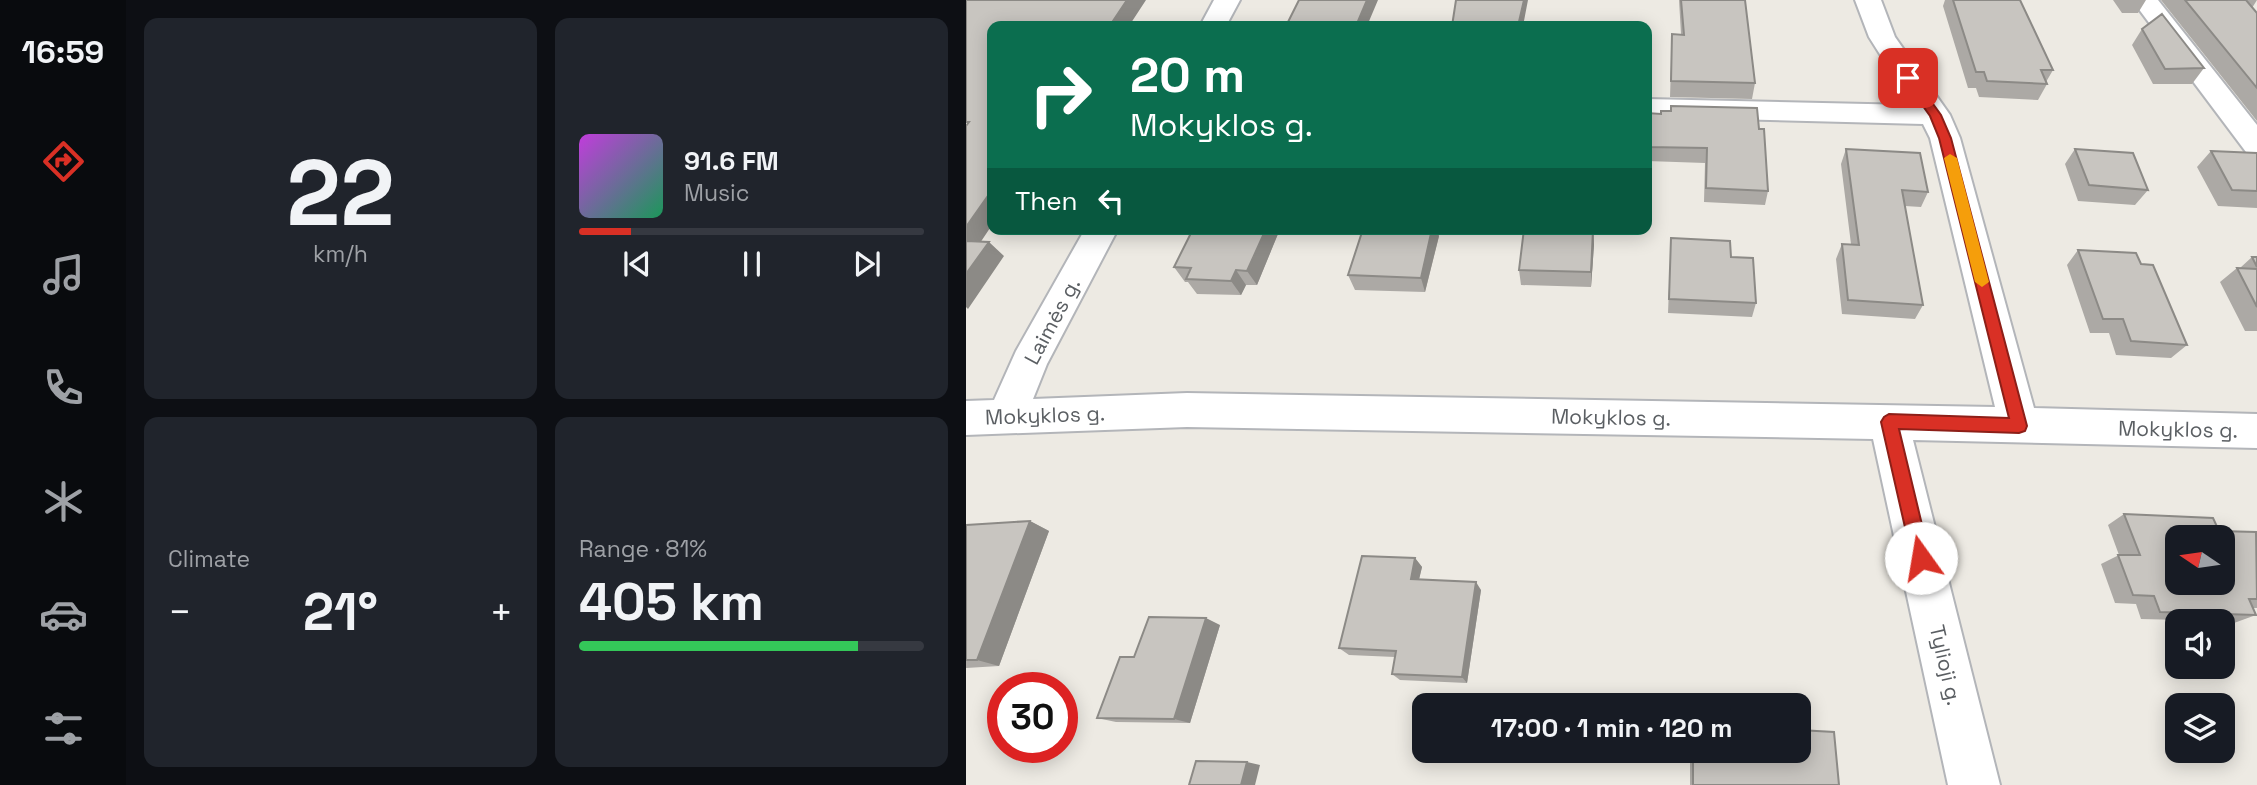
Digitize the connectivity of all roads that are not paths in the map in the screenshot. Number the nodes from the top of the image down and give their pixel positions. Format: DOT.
graph roads {
  1 [pos="1227,0"];
  2 [pos="1868,0"];
  3 [pos="2145,0"];
  4 [pos="1216,21"];
  5 [pos="1652,108"];
  6 [pos="1935,115"];
  7 [pos="2257,145"];
  8 [pos="1099,235"];
  9 [pos="1007,415"];
  10 [pos="966,418"];
  11 [pos="1889,422"];
  12 [pos="2019,426"];
  13 [pos="2257,431"];
  14 [pos="1974,785"];
  1 -- 4 [label="street"];
  2 -- 6 [label="street"];
  3 -- 7 [label="street"];
  5 -- 6 [label="street"];
  6 -- 12 [label="street"];
  8 -- 9 [label="street, Laimės g."];
  9 -- 10 [label="street, Mokyklos g."];
  9 -- 11 [label="street, Mokyklos g."];
  11 -- 12 [label="street, Mokyklos g."];
  11 -- 14 [label="street, Tylioji g."];
  12 -- 13 [label="street, Mokyklos g."];
}
